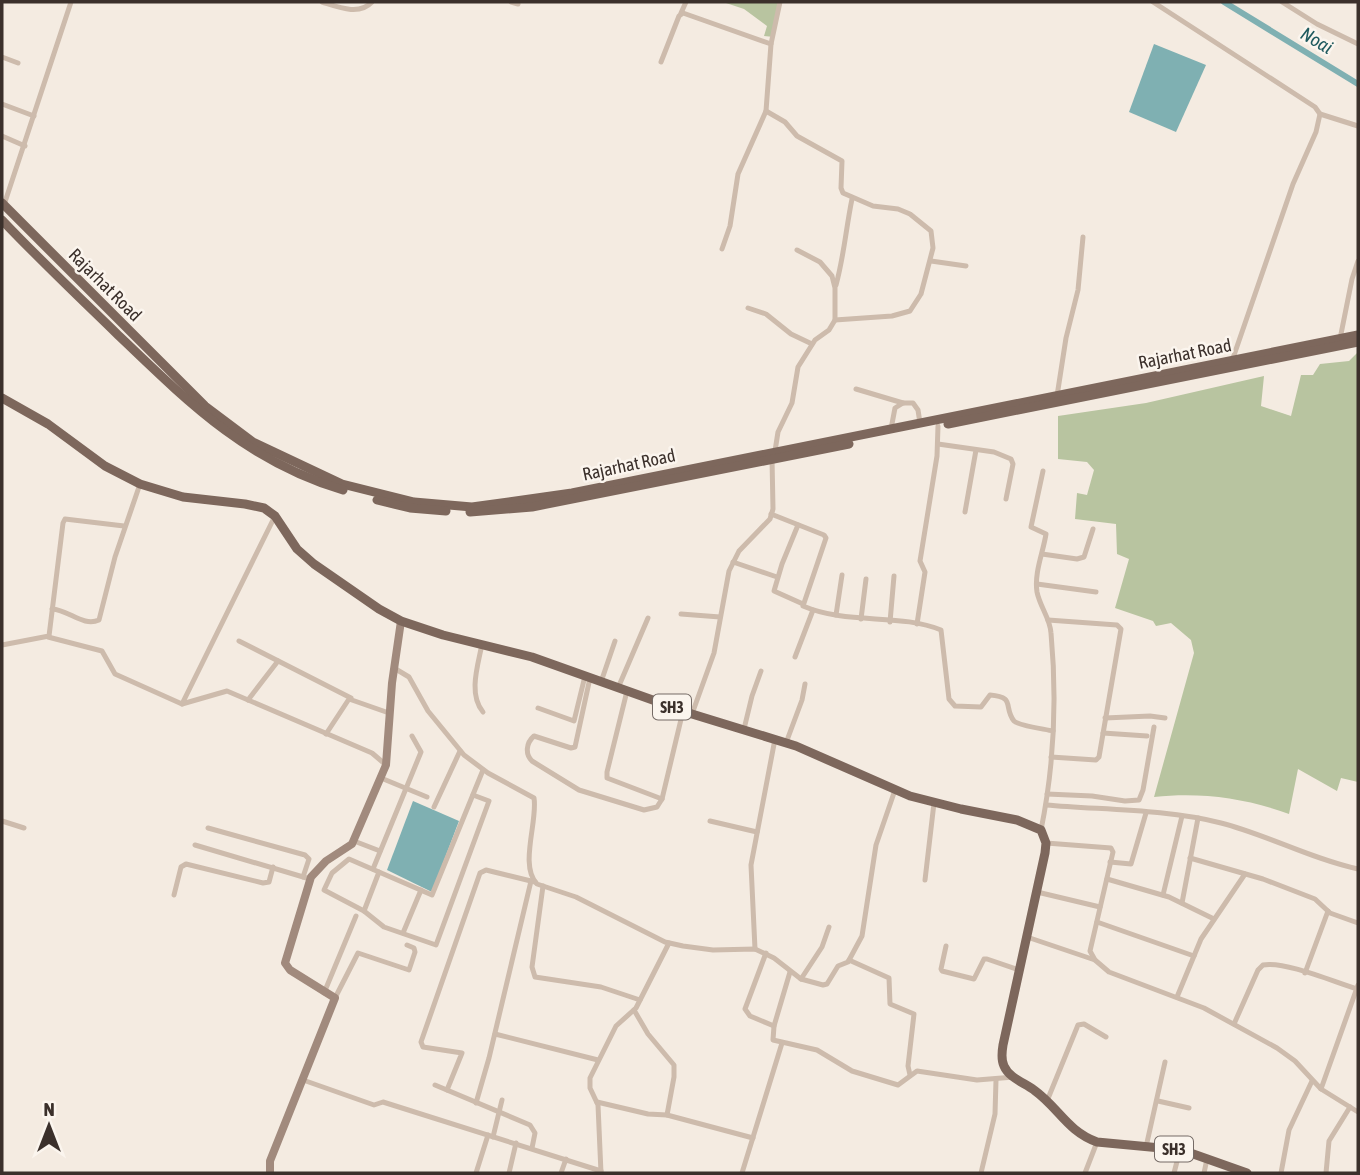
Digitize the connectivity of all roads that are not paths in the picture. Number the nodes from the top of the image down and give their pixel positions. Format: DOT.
graph roads {
  1 [pos="71,2"];
  2 [pos="322,2"];
  3 [pos="372,2"];
  4 [pos="511,2"];
  5 [pos="686,2"];
  6 [pos="780,2"];
  7 [pos="1153,2"];
  8 [pos="1282,2"];
  9 [pos="519,4"];
  10 [pos="681,13"];
  11 [pos="771,44"];
  12 [pos="1358,44"];
  13 [pos="2,57"];
  14 [pos="661,62"];
  15 [pos="18,63"];
  16 [pos="2,103"];
  17 [pos="766,111"];
  18 [pos="1320,114"];
  19 [pos="34,116"];
  20 [pos="1358,126"];
  21 [pos="2,136"];
  22 [pos="25,146"];
  23 [pos="852,199"];
  24 [pos="3,204"];
  25 [pos="2,220"];
  26 [pos="1083,237"];
  27 [pos="722,249"];
  28 [pos="797,250"];
  29 [pos="931,261"];
  30 [pos="1358,261"];
  31 [pos="966,266"];
  32 [pos="835,288"];
  33 [pos="748,308"];
  34 [pos="835,320"];
  35 [pos="1358,335"];
  36 [pos="1341,342"];
  37 [pos="1358,342"];
  38 [pos="813,344"];
  39 [pos="1231,361"];
  40 [pos="856,389"];
  41 [pos="1058,396"];
  42 [pos="2,398"];
  43 [pos="903,403"];
  44 [pos="920,424"];
  45 [pos="938,426"];
  46 [pos="891,429"];
  47 [pos="938,444"];
  48 [pos="976,450"];
  49 [pos="773,454"];
  50 [pos="1043,471"];
  51 [pos="140,484"];
  52 [pos="1006,499"];
  53 [pos="965,512"];
  54 [pos="771,514"];
  55 [pos="275,516"];
  56 [pos="798,525"];
  57 [pos="124,526"];
  58 [pos="1093,529"];
  59 [pos="1042,554"];
  60 [pos="733,562"];
  61 [pos="842,575"];
  62 [pos="894,576"];
  63 [pos="777,577"];
  64 [pos="866,579"];
  65 [pos="1037,584"];
  66 [pos="1096,592"];
  67 [pos="803,604"];
  68 [pos="52,609"];
  69 [pos="813,610"];
  70 [pos="681,614"];
  71 [pos="836,615"];
  72 [pos="720,617"];
  73 [pos="648,618"];
  74 [pos="861,619"];
  75 [pos="1048,620"];
  76 [pos="401,621"];
  77 [pos="890,622"];
  78 [pos="917,624"];
  79 [pos="48,637"];
  80 [pos="239,641"];
  81 [pos="615,641"];
  82 [pos="482,644"];
  83 [pos="2,645"];
  84 [pos="795,656"];
  85 [pos="278,661"];
  86 [pos="394,668"];
  87 [pos="761,671"];
  88 [pos="588,677"];
  89 [pos="601,682"];
  90 [pos="806,684"];
  91 [pos="623,690"];
  92 [pos="351,698"];
  93 [pos="248,700"];
  94 [pos="182,704"];
  95 [pos="538,708"];
  96 [pos="483,712"];
  97 [pos="688,712"];
  98 [pos="389,713"];
  99 [pos="1105,718"];
  100 [pos="1165,718"];
  101 [pos="1154,727"];
  102 [pos="744,729"];
  103 [pos="1053,731"];
  104 [pos="1103,733"];
  105 [pos="326,734"];
  106 [pos="412,736"];
  107 [pos="1147,736"];
  108 [pos="775,739"];
  109 [pos="786,743"];
  110 [pos="460,751"];
  111 [pos="1051,757"];
  112 [pos="386,765"];
  113 [pos="483,770"];
  114 [pos="381,778"];
  115 [pos="406,788"];
  116 [pos="895,790"];
  117 [pos="1047,794"];
  118 [pos="473,795"];
  119 [pos="427,797"];
  120 [pos="662,799"];
  121 [pos="934,803"];
  122 [pos="1046,805"];
  123 [pos="434,807"];
  124 [pos="1146,813"];
  125 [pos="1182,816"];
  126 [pos="1198,818"];
  127 [pos="2,821"];
  128 [pos="710,821"];
  129 [pos="24,828"];
  130 [pos="208,828"];
  131 [pos="1041,830"];
  132 [pos="757,832"];
  133 [pos="354,841"];
  134 [pos="1046,844"];
  135 [pos="195,845"];
  136 [pos="380,851"];
  137 [pos="1190,858"];
  138 [pos="1111,862"];
  139 [pos="273,867"];
  140 [pos="1358,869"];
  141 [pos="376,871"];
  142 [pos="1245,874"];
  143 [pos="306,878"];
  144 [pos="1107,879"];
  145 [pos="925,880"];
  146 [pos="533,882"];
  147 [pos="543,886"];
  148 [pos="421,890"];
  149 [pos="1037,892"];
  150 [pos="174,895"];
  151 [pos="1163,895"];
  152 [pos="1182,903"];
  153 [pos="1100,907"];
  154 [pos="364,911"];
  155 [pos="1328,911"];
  156 [pos="356,916"];
  157 [pos="1214,919"];
  158 [pos="1097,922"];
  159 [pos="1358,922"];
  160 [pos="829,927"];
  161 [pos="403,933"];
  162 [pos="1027,937"];
  163 [pos="669,943"];
  164 [pos="407,945"];
  165 [pos="946,946"];
  166 [pos="755,949"];
  167 [pos="766,953"];
  168 [pos="1194,956"];
  169 [pos="849,960"];
  170 [pos="1095,960"];
  171 [pos="1019,970"];
  172 [pos="790,972"];
  173 [pos="1305,973"];
  174 [pos="801,979"];
  175 [pos="1358,987"];
  176 [pos="324,993"];
  177 [pos="1177,997"];
  178 [pos="335,998"];
  179 [pos="640,1000"];
  180 [pos="634,1010"];
  181 [pos="1234,1024"];
  182 [pos="774,1026"];
  183 [pos="495,1034"];
  184 [pos="1105,1037"];
  185 [pos="782,1042"];
  186 [pos="598,1060"];
  187 [pos="1165,1062"];
  188 [pos="910,1075"];
  189 [pos="1014,1077"];
  190 [pos="303,1080"];
  191 [pos="996,1080"];
  192 [pos="1312,1081"];
  193 [pos="435,1085"];
  194 [pos="1321,1089"];
  195 [pos="447,1090"];
  196 [pos="502,1100"];
  197 [pos="1047,1101"];
  198 [pos="1158,1101"];
  199 [pos="597,1102"];
  200 [pos="476,1103"];
  201 [pos="1350,1107"];
  202 [pos="1189,1108"];
  203 [pos="499,1112"];
  204 [pos="1358,1112"];
  205 [pos="667,1115"];
  206 [pos="491,1136"];
  207 [pos="753,1138"];
  208 [pos="1097,1142"];
  209 [pos="516,1143"];
  210 [pos="1146,1147"];
  211 [pos="532,1148"];
  212 [pos="1180,1150"];
  213 [pos="566,1159"];
  214 [pos="1207,1159"];
  215 [pos="601,1172"];
  216 [pos="270,1173"];
  217 [pos="476,1173"];
  218 [pos="509,1173"];
  219 [pos="561,1173"];
  220 [pos="742,1173"];
  221 [pos="981,1173"];
  222 [pos="1085,1173"];
  223 [pos="1174,1173"];
  224 [pos="1204,1173"];
  225 [pos="1247,1173"];
  226 [pos="1281,1173"];
  227 [pos="1326,1173"];
  1 -- 19 [label="street"];
  2 -- 3 [label="street"];
  4 -- 9 [label="street"];
  5 -- 10 [label="street"];
  6 -- 11 [label="street"];
  7 -- 18 [label="street"];
  8 -- 12 [label="street"];
  10 -- 11 [label="street"];
  10 -- 14 [label="street"];
  11 -- 17 [label="street"];
  13 -- 15 [label="street"];
  16 -- 19 [label="street"];
  17 -- 23 [label="street"];
  17 -- 27 [label="street"];
  18 -- 20 [label="street"];
  18 -- 39 [label="street"];
  19 -- 22 [label="street"];
  21 -- 22 [label="street"];
  22 -- 24 [label="street"];
  23 -- 29 [label="street"];
  23 -- 32 [label="street"];
  24 -- 49 [label="main road, Rajarhat Road"];
  25 -- 49 [label="main road"];
  26 -- 41 [label="street"];
  28 -- 32 [label="street"];
  29 -- 31 [label="street"];
  29 -- 34 [label="street"];
  30 -- 36 [label="street"];
  32 -- 34 [label="street"];
  33 -- 38 [label="street"];
  34 -- 38 [label="street"];
  35 -- 36 [label="main road, Rajarhat Road"];
  36 -- 37 [label="main road"];
  36 -- 39 [label="main road, Rajarhat Road"];
  36 -- 45 [label="main road"];
  38 -- 49 [label="street"];
  39 -- 41 [label="main road, Rajarhat Road"];
  40 -- 43 [label="street"];
  41 -- 44 [label="main road, Rajarhat Road"];
  42 -- 51 [label="main road"];
  43 -- 44 [label="street"];
  43 -- 46 [label="street"];
  44 -- 46 [label="main road, Rajarhat Road"];
  45 -- 47 [label="street"];
  45 -- 49 [label="main road"];
  46 -- 49 [label="main road, Rajarhat Road"];
  47 -- 48 [label="street"];
  47 -- 78 [label="street"];
  48 -- 52 [label="street"];
  48 -- 53 [label="street"];
  49 -- 54 [label="street"];
  50 -- 59 [label="street"];
  51 -- 55 [label="main road"];
  51 -- 57 [label="street"];
  54 -- 56 [label="street"];
  54 -- 60 [label="street"];
  55 -- 76 [label="main road, SH3"];
  55 -- 94 [label="street"];
  56 -- 63 [label="street"];
  56 -- 67 [label="street"];
  57 -- 68 [label="street"];
  57 -- 68 [label="street"];
  58 -- 59 [label="street"];
  59 -- 65 [label="street"];
  60 -- 63 [label="street"];
  60 -- 72 [label="street"];
  61 -- 71 [label="street"];
  62 -- 77 [label="street"];
  63 -- 67 [label="street"];
  64 -- 74 [label="street"];
  65 -- 66 [label="street"];
  65 -- 75 [label="street"];
  67 -- 69 [label="street"];
  68 -- 79 [label="street"];
  69 -- 71 [label="street"];
  69 -- 84 [label="street"];
  70 -- 72 [label="street"];
  71 -- 74 [label="street"];
  72 -- 97 [label="street"];
  73 -- 91 [label="street"];
  74 -- 77 [label="street"];
  75 -- 99 [label="street"];
  75 -- 103 [label="street"];
  76 -- 82 [label="main road, SH3"];
  76 -- 86 [label="street"];
  77 -- 78 [label="street"];
  78 -- 103 [label="street"];
  79 -- 83 [label="street"];
  79 -- 94 [label="street"];
  80 -- 85 [label="street"];
  81 -- 89 [label="street"];
  82 -- 88 [label="main road, SH3"];
  82 -- 96 [label="street"];
  85 -- 92 [label="street"];
  85 -- 93 [label="street"];
  86 -- 98 [label="street"];
  86 -- 110 [label="street"];
  87 -- 102 [label="street"];
  88 -- 89 [label="main road, SH3"];
  88 -- 95 [label="street"];
  88 -- 120 [label="street"];
  89 -- 91 [label="main road, SH3"];
  90 -- 109 [label="street"];
  91 -- 97 [label="main road, SH3"];
  91 -- 120 [label="street"];
  92 -- 98 [label="street"];
  92 -- 105 [label="street"];
  93 -- 94 [label="street"];
  93 -- 105 [label="street"];
  97 -- 102 [label="main road, SH3"];
  97 -- 120 [label="street"];
  98 -- 112 [label="street"];
  99 -- 100 [label="street"];
  99 -- 104 [label="street"];
  101 -- 117 [label="street"];
  102 -- 108 [label="main road, SH3"];
  103 -- 111 [label="street"];
  104 -- 107 [label="street"];
  104 -- 111 [label="street"];
  105 -- 112 [label="street"];
  106 -- 115 [label="street"];
  108 -- 109 [label="main road, SH3"];
  108 -- 132 [label="street"];
  109 -- 116 [label="main road, SH3"];
  110 -- 113 [label="street"];
  110 -- 123 [label="street"];
  111 -- 117 [label="street"];
  112 -- 114 [label="street"];
  113 -- 118 [label="street"];
  113 -- 146 [label="street"];
  114 -- 115 [label="street"];
  114 -- 133 [label="street"];
  115 -- 119 [label="street"];
  115 -- 136 [label="street"];
  116 -- 121 [label="main road, SH3"];
  116 -- 169 [label="street"];
  117 -- 122 [label="street"];
  118 -- 148 [label="street"];
  118 -- 161 [label="street"];
  121 -- 131 [label="main road, SH3"];
  121 -- 145 [label="street"];
  122 -- 124 [label="street"];
  122 -- 131 [label="street"];
  124 -- 125 [label="street"];
  124 -- 138 [label="street"];
  125 -- 126 [label="street"];
  125 -- 151 [label="street"];
  126 -- 137 [label="street"];
  126 -- 140 [label="street"];
  127 -- 129 [label="street"];
  128 -- 132 [label="street"];
  130 -- 143 [label="street"];
  131 -- 134 [label="main road"];
  132 -- 166 [label="street"];
  133 -- 136 [label="street"];
  133 -- 143 [label="street"];
  134 -- 138 [label="street"];
  134 -- 149 [label="main road"];
  135 -- 139 [label="street"];
  136 -- 141 [label="street"];
  137 -- 142 [label="street"];
  137 -- 152 [label="street"];
  138 -- 144 [label="street"];
  139 -- 143 [label="street"];
  139 -- 150 [label="street"];
  141 -- 148 [label="street"];
  141 -- 154 [label="street"];
  141 -- 154 [label="street"];
  142 -- 155 [label="street"];
  142 -- 157 [label="street"];
  143 -- 176 [label="street"];
  144 -- 151 [label="street"];
  144 -- 153 [label="street"];
  146 -- 147 [label="street"];
  146 -- 183 [label="street"];
  146 -- 195 [label="street"];
  147 -- 163 [label="street"];
  147 -- 179 [label="street"];
  148 -- 161 [label="street"];
  149 -- 153 [label="street"];
  149 -- 162 [label="main road"];
  151 -- 152 [label="street"];
  152 -- 157 [label="street"];
  153 -- 158 [label="street"];
  154 -- 161 [label="street"];
  155 -- 159 [label="street"];
  155 -- 173 [label="street"];
  156 -- 176 [label="street"];
  157 -- 168 [label="street"];
  158 -- 168 [label="street"];
  158 -- 170 [label="street"];
  160 -- 174 [label="street"];
  162 -- 170 [label="street"];
  162 -- 171 [label="main road"];
  163 -- 166 [label="street"];
  163 -- 179 [label="street"];
  164 -- 178 [label="street"];
  165 -- 171 [label="street"];
  166 -- 167 [label="street"];
  167 -- 172 [label="street"];
  167 -- 182 [label="street"];
  168 -- 177 [label="street"];
  169 -- 174 [label="street"];
  169 -- 188 [label="street"];
  170 -- 177 [label="street"];
  171 -- 189 [label="main road"];
  172 -- 174 [label="street"];
  172 -- 182 [label="street"];
  173 -- 175 [label="street"];
  173 -- 181 [label="street"];
  175 -- 194 [label="street"];
  176 -- 178 [label="street"];
  177 -- 181 [label="street"];
  178 -- 190 [label="street"];
  179 -- 180 [label="street"];
  180 -- 186 [label="street"];
  180 -- 205 [label="street"];
  181 -- 192 [label="street"];
  182 -- 185 [label="street"];
  183 -- 186 [label="street"];
  183 -- 200 [label="street"];
  184 -- 197 [label="street"];
  185 -- 188 [label="street"];
  185 -- 207 [label="street"];
  186 -- 199 [label="street"];
  187 -- 198 [label="street"];
  188 -- 191 [label="street"];
  189 -- 191 [label="street"];
  189 -- 197 [label="main road, SH3"];
  190 -- 206 [label="street"];
  190 -- 216 [label="street"];
  191 -- 221 [label="street"];
  192 -- 194 [label="street"];
  192 -- 226 [label="street"];
  193 -- 195 [label="street"];
  194 -- 201 [label="street"];
  195 -- 200 [label="street"];
  196 -- 203 [label="street"];
  197 -- 208 [label="main road, SH3"];
  198 -- 202 [label="street"];
  198 -- 210 [label="street"];
  199 -- 205 [label="street"];
  199 -- 215 [label="street"];
  200 -- 203 [label="street"];
  201 -- 204 [label="street"];
  201 -- 227 [label="street"];
  203 -- 206 [label="street"];
  203 -- 211 [label="street"];
  205 -- 207 [label="street"];
  206 -- 209 [label="street"];
  206 -- 217 [label="street"];
  207 -- 220 [label="street"];
  208 -- 210 [label="main road, SH3"];
  208 -- 222 [label="street"];
  209 -- 211 [label="street"];
  209 -- 218 [label="street"];
  210 -- 212 [label="main road, SH3"];
  211 -- 213 [label="street"];
  212 -- 214 [label="main road, SH3"];
  212 -- 223 [label="street"];
  213 -- 215 [label="street"];
  213 -- 219 [label="street"];
  214 -- 224 [label="street"];
  214 -- 225 [label="main road, SH3"];
}
